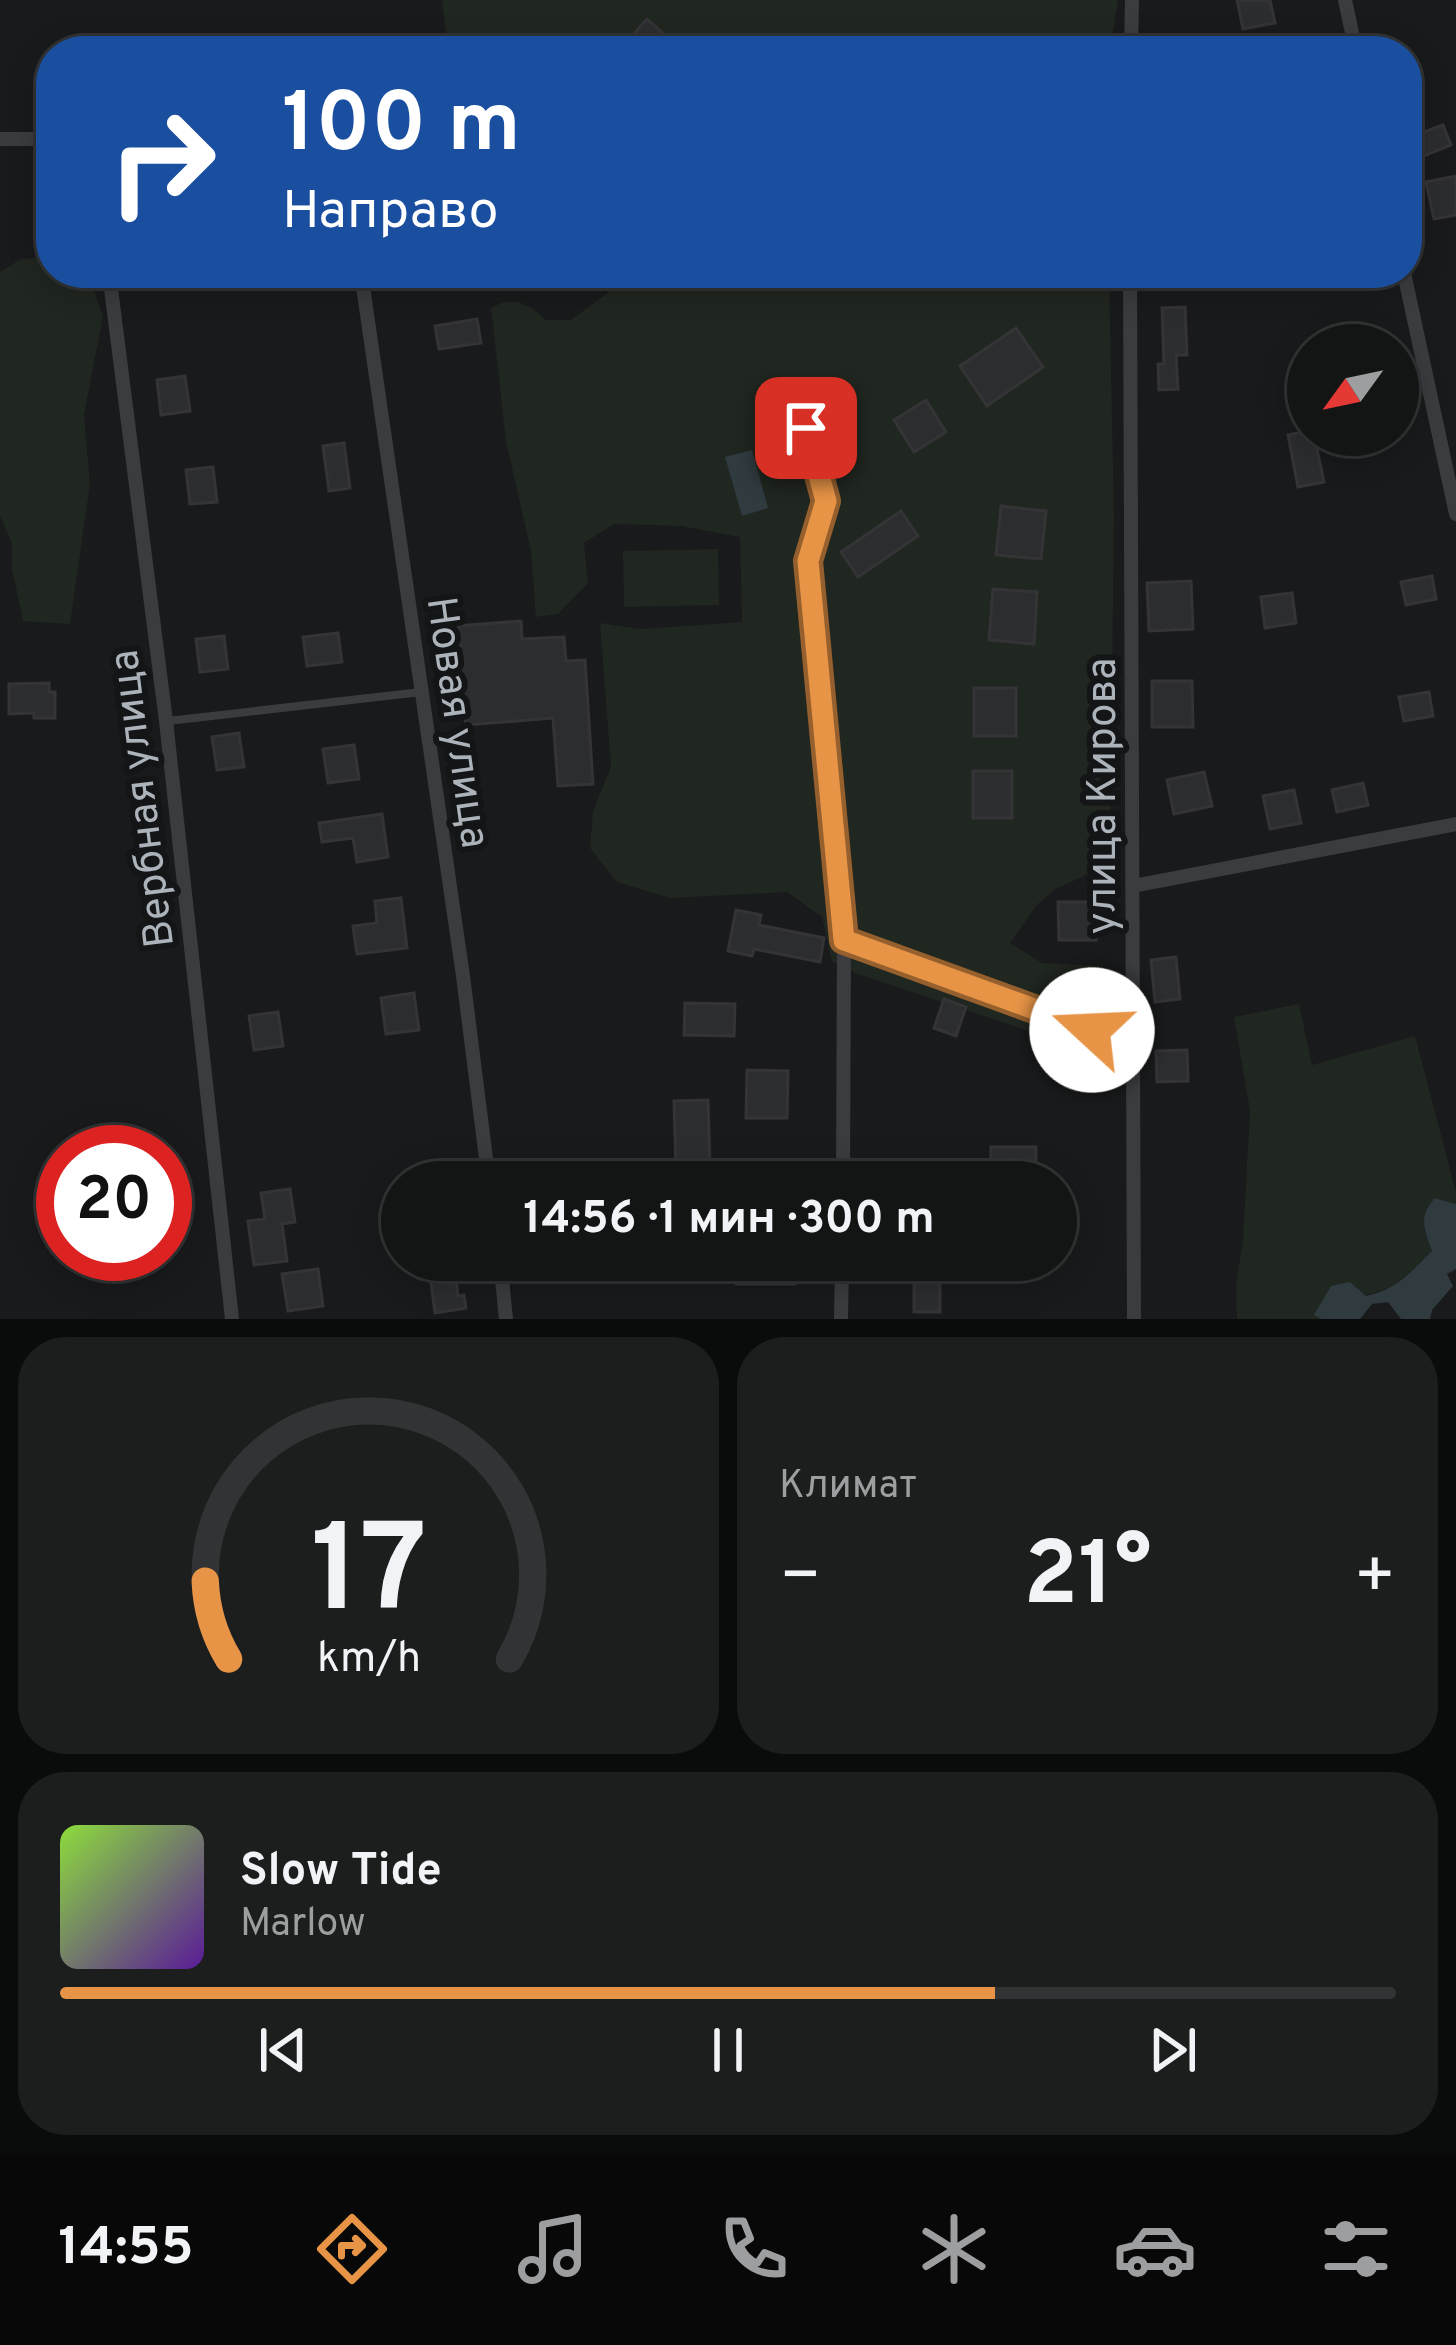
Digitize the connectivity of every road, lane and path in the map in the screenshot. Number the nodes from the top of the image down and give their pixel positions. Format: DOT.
graph roads {
  1 [pos="1132,0"];
  2 [pos="1345,0"];
  3 [pos="1132,36"];
  4 [pos="1353,36"];
  5 [pos="0,139"];
  6 [pos="36,139"];
  7 [pos="111,288"];
  8 [pos="363,288"];
  9 [pos="1130,288"];
  10 [pos="1408,288"];
  11 [pos="806,428"];
  12 [pos="1452,476"];
  13 [pos="1456,514"];
  14 [pos="423,692"];
  15 [pos="166,721"];
  16 [pos="1456,824"];
  17 [pos="1133,886"];
  18 [pos="844,940"];
  19 [pos="1134,1046"];
  20 [pos="486,1161"];
  21 [pos="843,1161"];
  22 [pos="502,1281"];
  23 [pos="842,1281"];
  24 [pos="232,1319"];
  25 [pos="506,1319"];
  26 [pos="841,1319"];
  27 [pos="1134,1319"];
  1 -- 3 [label="street"];
  2 -- 4 [label="street"];
  5 -- 6 [label="street"];
  7 -- 15 [label="street, Вербная улица"];
  8 -- 14 [label="street, Новая улица"];
  9 -- 17 [label="street, улица Кирова"];
  10 -- 12 [label="street"];
  11 -- 18 [label="lane"];
  12 -- 13 [label="street"];
  14 -- 15 [label="lane"];
  14 -- 20 [label="street, Новая улица"];
  15 -- 24 [label="street, Вербная улица"];
  16 -- 17 [label="street"];
  17 -- 19 [label="street, улица Кирова"];
  18 -- 19 [label="lane"];
  18 -- 21 [label="street"];
  19 -- 27 [label="street, улица Кирова"];
  22 -- 25 [label="street"];
  23 -- 26 [label="street"];
}
